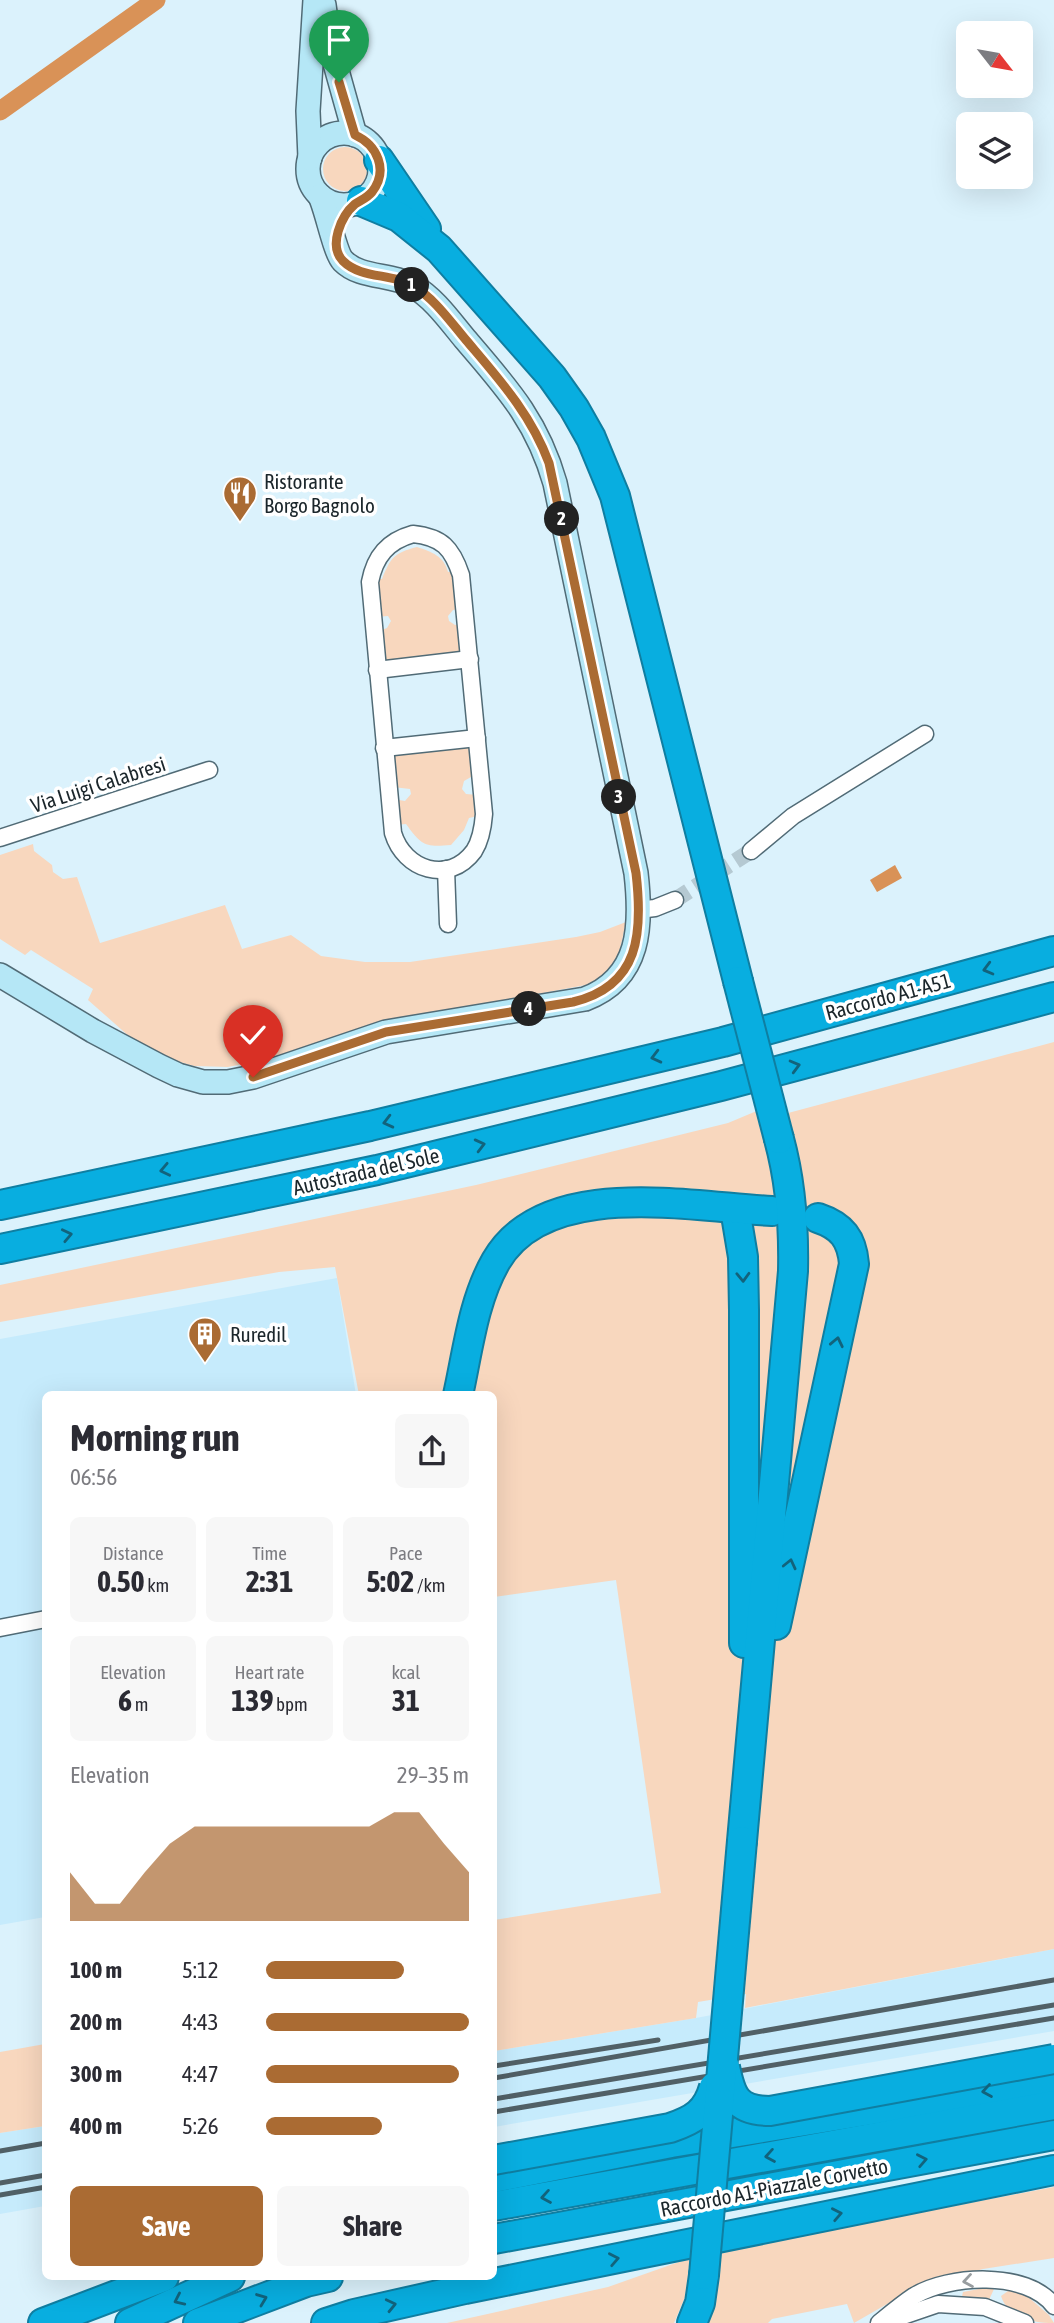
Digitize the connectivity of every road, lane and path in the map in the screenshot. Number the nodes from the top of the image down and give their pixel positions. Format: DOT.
graph roads {
  1 [pos="315,0"];
  2 [pos="323,0"];
  3 [pos="355,135"];
  4 [pos="310,158"];
  5 [pos="379,160"];
  6 [pos="320,196"];
  7 [pos="358,202"];
  8 [pos="337,248"];
  9 [pos="439,249"];
  10 [pos="470,659"];
  11 [pos="377,670"];
  12 [pos="925,734"];
  13 [pos="477,738"];
  14 [pos="384,748"];
  15 [pos="209,770"];
  16 [pos="0,838"];
  17 [pos="751,851"];
  18 [pos="446,869"];
  19 [pos="676,900"];
  20 [pos="638,910"];
  21 [pos="448,923"];
  22 [pos="1054,951"];
  23 [pos="0,975"];
  24 [pos="1054,997"];
  25 [pos="723,1042"];
  26 [pos="729,1084"];
  27 [pos="0,1205"];
  28 [pos="736,1209"];
  29 [pos="772,1211"];
  30 [pos="818,1218"];
  31 [pos="0,1250"];
  32 [pos="459,1391"];
  33 [pos="42,1620"];
  34 [pos="0,1628"];
  35 [pos="750,1751"];
  36 [pos="722,2053"];
  37 [pos="1054,2059"];
  38 [pos="1054,2080"];
  39 [pos="1054,2105"];
  40 [pos="1054,2135"];
  41 [pos="497,2160"];
  42 [pos="1054,2170"];
  43 [pos="497,2177"];
  44 [pos="497,2205"];
  45 [pos="497,2238"];
  46 [pos="133,2280"];
  47 [pos="156,2280"];
  48 [pos="223,2280"];
  49 [pos="315,2280"];
  50 [pos="1005,2281"];
  51 [pos="464,2288"];
  52 [pos="1054,2306"];
  53 [pos="995,2310"];
  54 [pos="52,2320"];
  55 [pos="130,2323"];
  56 [pos="198,2323"];
  57 [pos="326,2323"];
  58 [pos="416,2323"];
  59 [pos="692,2323"];
  60 [pos="881,2323"];
  61 [pos="1025,2323"];
  1 -- 4 [label="street"];
  2 -- 3 [label="street"];
  3 -- 4 [label="street"];
  3 -- 5 [label="street"];
  4 -- 6 [label="street"];
  5 -- 7 [label="street"];
  5 -- 9 [label="highway"];
  6 -- 7 [label="street"];
  6 -- 8 [label="street"];
  7 -- 8 [label="street"];
  7 -- 9 [label="highway"];
  8 -- 20 [label="street"];
  9 -- 35 [label="highway, bridge"];
  10 -- 11 [label="street"];
  10 -- 11 [label="street"];
  10 -- 13 [label="street"];
  11 -- 14 [label="street"];
  12 -- 17 [label="street"];
  13 -- 14 [label="street"];
  13 -- 18 [label="street"];
  14 -- 18 [label="street"];
  15 -- 16 [label="street, Via Luigi Calabresi"];
  18 -- 21 [label="street"];
  19 -- 20 [label="street"];
  20 -- 23 [label="street"];
  22 -- 25 [label="highway, Raccordo A1-A51, one-way"];
  26 -- 24 [label="highway, Raccordo A1-A51, one-way"];
  25 -- 27 [label="highway, Autostrada del Sole, one-way"];
  31 -- 26 [label="highway, Autostrada del Sole, one-way"];
  28 -- 29 [label="highway"];
  28 -- 32 [label="highway"];
  28 -- 35 [label="highway, one-way"];
  35 -- 30 [label="highway, one-way"];
  33 -- 34 [label="street"];
  35 -- 36 [label="highway, bridge"];
  36 -- 37 [label="highway, bridge"];
  36 -- 41 [label="highway, bridge"];
  36 -- 59 [label="highway, bridge"];
  38 -- 43 [label="highway, one-way"];
  39 -- 44 [label="highway, Raccordo A1-Piazzale Corvetto, one-way"];
  45 -- 40 [label="highway, Raccordo A1-Piazzale Corvetto, one-way"];
  51 -- 42 [label="highway, one-way"];
  46 -- 54 [label="highway"];
  47 -- 54 [label="highway"];
  48 -- 55 [label="highway, one-way"];
  56 -- 49 [label="highway, one-way"];
  50 -- 52 [label="street"];
  50 -- 53 [label="street"];
  50 -- 60 [label="street, one-way"];
  57 -- 51 [label="highway, one-way"];
  51 -- 58 [label="highway"];
  53 -- 60 [label="street"];
  53 -- 61 [label="street"];
}
